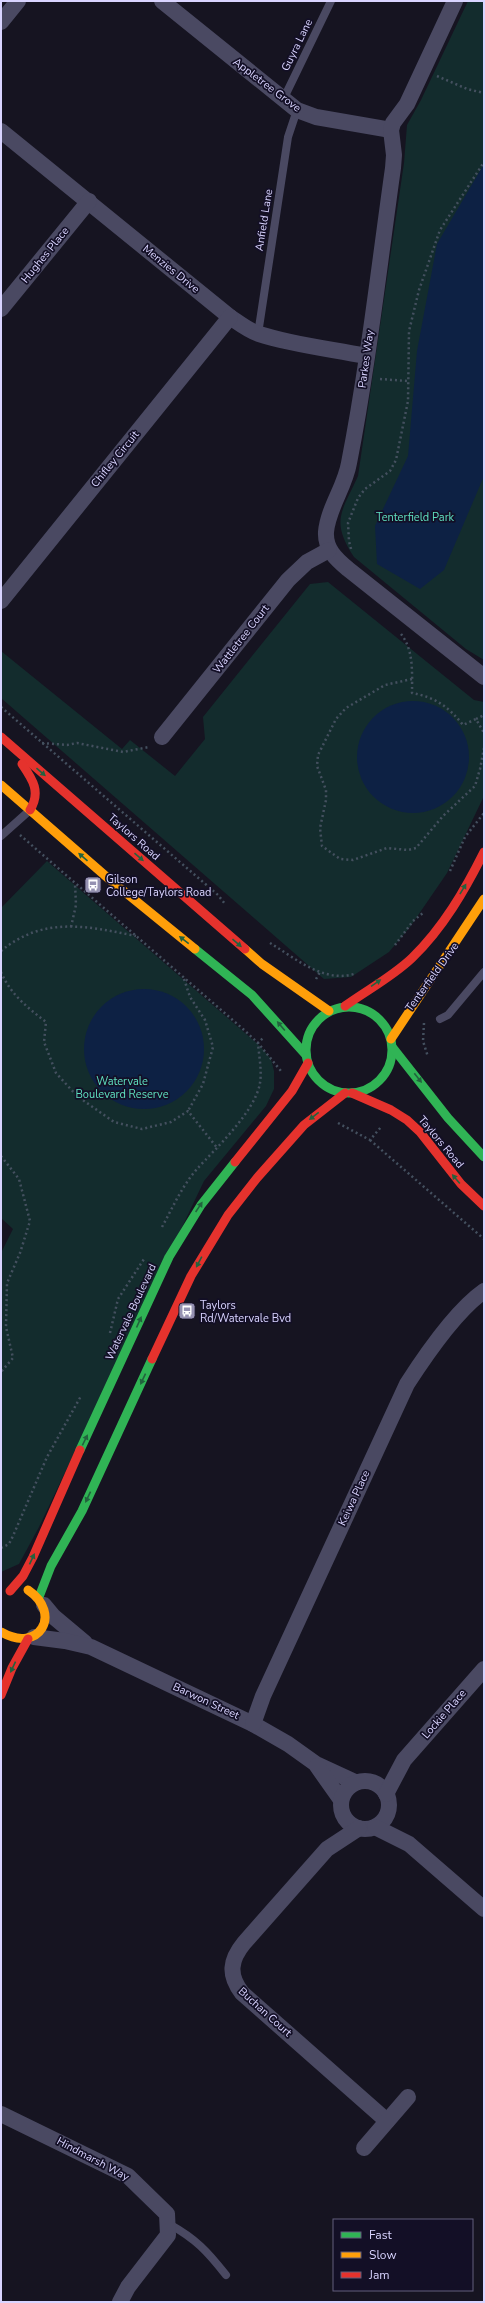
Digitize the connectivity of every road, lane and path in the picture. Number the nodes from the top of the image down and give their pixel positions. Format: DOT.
graph roads {
  1 [pos="18,1"];
  2 [pos="162,1"];
  3 [pos="331,1"];
  4 [pos="456,1"];
  5 [pos="1,22"];
  6 [pos="422,70"];
  7 [pos="484,92"];
  8 [pos="283,100"];
  9 [pos="297,110"];
  10 [pos="391,130"];
  11 [pos="1,131"];
  12 [pos="484,162"];
  13 [pos="89,201"];
  14 [pos="1,309"];
  15 [pos="230,317"];
  16 [pos="258,334"];
  17 [pos="366,356"];
  18 [pos="363,377"];
  19 [pos="407,381"];
  20 [pos="329,550"];
  21 [pos="355,554"];
  22 [pos="1,601"];
  23 [pos="396,628"];
  24 [pos="467,664"];
  25 [pos="484,671"];
  26 [pos="484,677"];
  27 [pos="412,679"];
  28 [pos="1,707"];
  29 [pos="484,715"];
  30 [pos="476,718"];
  31 [pos="484,732"];
  32 [pos="162,737"];
  33 [pos="4,739"];
  34 [pos="41,742"];
  35 [pos="484,748"];
  36 [pos="1,785"];
  37 [pos="30,810"];
  38 [pos="484,813"];
  39 [pos="10,827"];
  40 [pos="1,836"];
  41 [pos="484,852"];
  42 [pos="448,876"];
  43 [pos="75,883"];
  44 [pos="484,899"];
  45 [pos="229,909"];
  46 [pos="426,910"];
  47 [pos="479,917"];
  48 [pos="71,927"];
  49 [pos="136,936"];
  50 [pos="266,940"];
  51 [pos="392,947"];
  52 [pos="1,951"];
  53 [pos="1,972"];
  54 [pos="484,972"];
  55 [pos="183,977"];
  56 [pos="378,982"];
  57 [pos="345,1006"];
  58 [pos="409,1009"];
  59 [pos="329,1011"];
  60 [pos="440,1019"];
  61 [pos="258,1043"];
  62 [pos="392,1043"];
  63 [pos="307,1059"];
  64 [pos="420,1080"];
  65 [pos="292,1091"];
  66 [pos="348,1093"];
  67 [pos="188,1111"];
  68 [pos="319,1112"];
  69 [pos="394,1112"];
  70 [pos="370,1140"];
  71 [pos="218,1149"];
  72 [pos="1,1156"];
  73 [pos="484,1157"];
  74 [pos="484,1206"];
  75 [pos="159,1233"];
  76 [pos="484,1239"];
  77 [pos="145,1258"];
  78 [pos="484,1291"];
  79 [pos="108,1338"];
  80 [pos="1,1372"];
  81 [pos="84,1390"];
  82 [pos="1,1548"];
  83 [pos="4,1593"];
  84 [pos="42,1601"];
  85 [pos="1,1632"];
  86 [pos="31,1638"];
  87 [pos="91,1647"];
  88 [pos="484,1669"];
  89 [pos="1,1695"];
  90 [pos="254,1724"];
  91 [pos="404,1760"];
  92 [pos="316,1764"];
  93 [pos="355,1782"];
  94 [pos="372,1782"];
  95 [pos="386,1794"];
  96 [pos="342,1807"];
  97 [pos="388,1810"];
  98 [pos="367,1828"];
  99 [pos="409,1844"];
  100 [pos="327,1849"];
  101 [pos="484,1910"];
  102 [pos="408,2097"];
  103 [pos="1,2114"];
  104 [pos="387,2121"];
  105 [pos="364,2148"];
  106 [pos="169,2224"];
  107 [pos="226,2275"];
  108 [pos="120,2302"];
  1 -- 5 [label="street"];
  2 -- 8 [label="street, Appletree Grove"];
  3 -- 8 [label="lane, Guyra Lane"];
  4 -- 6 [label="street"];
  6 -- 7 [label="path"];
  6 -- 10 [label="street"];
  8 -- 9 [label="street, Appletree Grove"];
  9 -- 10 [label="street, Appletree Grove"];
  9 -- 16 [label="lane, Anfield Lane"];
  10 -- 17 [label="street, Parkes Way"];
  11 -- 13 [label="street, Menzies Drive"];
  12 -- 19 [label="path"];
  13 -- 14 [label="street, Hughes Place"];
  13 -- 15 [label="street, Menzies Drive"];
  15 -- 16 [label="street, Menzies Drive"];
  15 -- 22 [label="street, Chifley Circuit"];
  16 -- 17 [label="street, Menzies Drive"];
  17 -- 18 [label="street, Parkes Way"];
  18 -- 19 [label="path"];
  18 -- 20 [label="street, Parkes Way"];
  19 -- 21 [label="path"];
  20 -- 24 [label="street"];
  20 -- 32 [label="street, Wattletree Court"];
  23 -- 27 [label="path"];
  24 -- 25 [label="street"];
  24 -- 26 [label="street"];
  27 -- 30 [label="path"];
  27 -- 35 [label="path"];
  28 -- 34 [label="path"];
  29 -- 30 [label="path"];
  30 -- 31 [label="path"];
  32 -- 34 [label="path"];
  33 -- 37 [label="street"];
  33 -- 59 [label="street, Taylors Road, one-way"];
  34 -- 45 [label="path"];
  36 -- 37 [label="street"];
  37 -- 39 [label="lane"];
  63 -- 37 [label="street, one-way"];
  38 -- 42 [label="path"];
  39 -- 40 [label="lane"];
  39 -- 43 [label="path"];
  56 -- 41 [label="street, one-way"];
  43 -- 48 [label="path"];
  43 -- 49 [label="path"];
  44 -- 47 [label="street, Tenterfield Drive"];
  46 -- 51 [label="path"];
  47 -- 58 [label="street, Tenterfield Drive"];
  48 -- 49 [label="path"];
  48 -- 52 [label="path"];
  49 -- 55 [label="path"];
  50 -- 56 [label="path"];
  53 -- 67 [label="path"];
  54 -- 60 [label="lane"];
  55 -- 61 [label="path"];
  55 -- 67 [label="path"];
  57 -- 56 [label="street, one-way"];
  57 -- 59 [label="street"];
  57 -- 62 [label="street"];
  58 -- 62 [label="street, Tenterfield Drive"];
  58 -- 64 [label="path"];
  59 -- 63 [label="street"];
  61 -- 65 [label="path"];
  61 -- 71 [label="path"];
  62 -- 64 [label="street, Taylors Road, one-way"];
  62 -- 66 [label="street"];
  63 -- 65 [label="street, Watervale Boulevard"];
  63 -- 66 [label="street"];
  64 -- 73 [label="street, Taylors Road"];
  83 -- 65 [label="street, Watervale Boulevard, one-way"];
  66 -- 68 [label="street"];
  66 -- 69 [label="street, Taylors Road"];
  67 -- 71 [label="path"];
  68 -- 70 [label="path"];
  68 -- 84 [label="street, one-way"];
  69 -- 70 [label="path"];
  74 -- 69 [label="street, Taylors Road, one-way"];
  70 -- 76 [label="path"];
  71 -- 75 [label="path"];
  72 -- 80 [label="path"];
  77 -- 79 [label="path"];
  78 -- 90 [label="street, Keiwa Place"];
  81 -- 82 [label="path"];
  83 -- 84 [label="street"];
  84 -- 86 [label="street"];
  84 -- 87 [label="street, Barwon Street"];
  85 -- 86 [label="street"];
  86 -- 87 [label="street, Barwon Street"];
  86 -- 89 [label="street, one-way"];
  87 -- 90 [label="street, Barwon Street"];
  88 -- 91 [label="street, Lockie Place"];
  90 -- 92 [label="street, Barwon Street"];
  91 -- 94 [label="street, Lockie Place"];
  91 -- 95 [label="street, Lockie Place"];
  92 -- 93 [label="street, Barwon Street"];
  92 -- 96 [label="street, Barwon Street"];
  93 -- 94 [label="street"];
  93 -- 96 [label="street"];
  94 -- 95 [label="street"];
  95 -- 97 [label="street"];
  96 -- 98 [label="street"];
  96 -- 100 [label="street, Buchan Court"];
  97 -- 98 [label="street"];
  97 -- 99 [label="street"];
  98 -- 99 [label="street"];
  98 -- 100 [label="street, Buchan Court"];
  99 -- 101 [label="street"];
  100 -- 104 [label="street, Buchan Court"];
  102 -- 104 [label="street"];
  103 -- 106 [label="street, Hindmarsh Way"];
  104 -- 105 [label="street"];
  106 -- 107 [label="lane"];
  106 -- 108 [label="street"];
}
